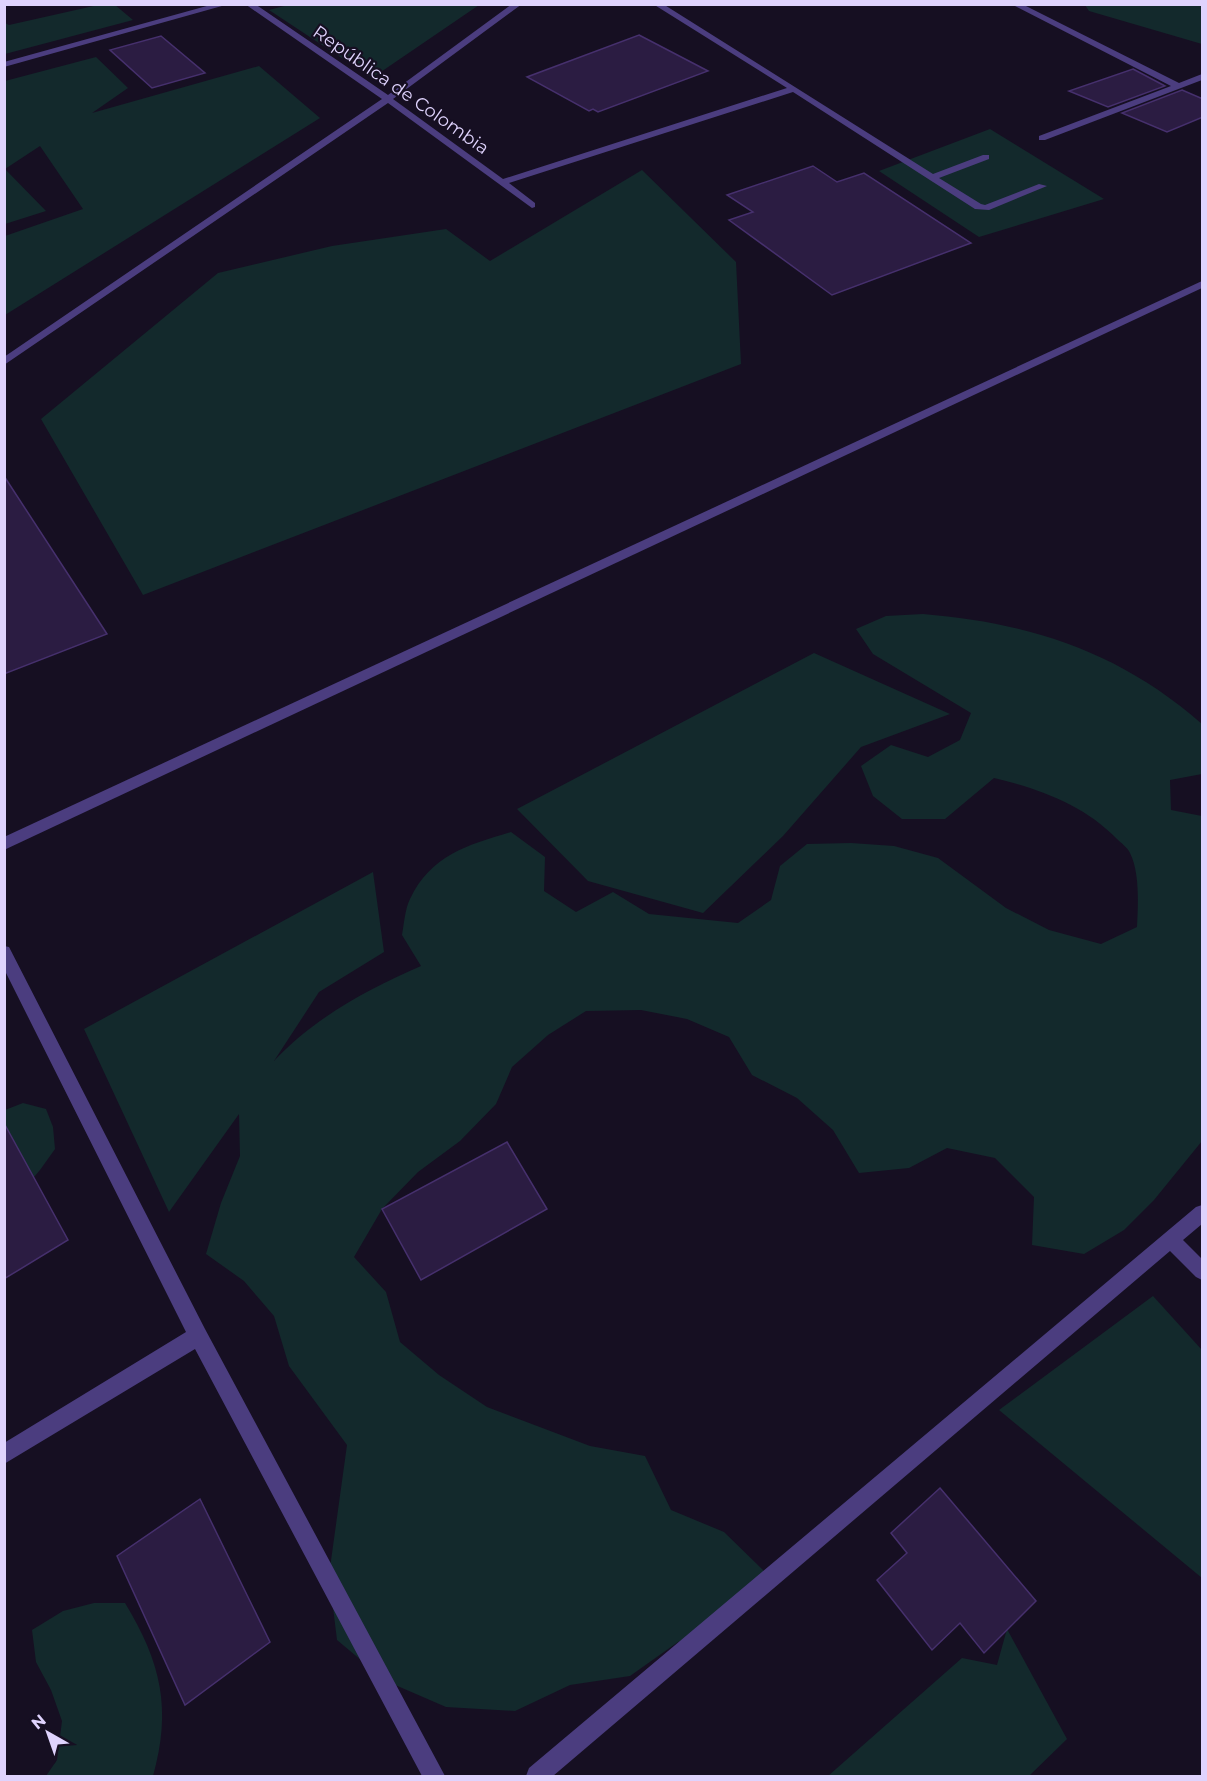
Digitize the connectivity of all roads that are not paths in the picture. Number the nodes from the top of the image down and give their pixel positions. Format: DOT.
graph roads {
  1 [pos="225,4"];
  2 [pos="249,4"];
  3 [pos="518,4"];
  4 [pos="657,4"];
  5 [pos="1015,4"];
  6 [pos="4,65"];
  7 [pos="1203,76"];
  8 [pos="1178,86"];
  9 [pos="794,89"];
  10 [pos="388,99"];
  11 [pos="1042,138"];
  12 [pos="986,157"];
  13 [pos="931,178"];
  14 [pos="503,182"];
  15 [pos="1042,186"];
  16 [pos="532,205"];
  17 [pos="1203,284"];
  18 [pos="4,362"];
  19 [pos="4,844"];
  20 [pos="4,952"];
  21 [pos="1203,1213"];
  22 [pos="1171,1240"];
  23 [pos="1203,1272"];
  24 [pos="198,1336"];
  25 [pos="4,1454"];
  26 [pos="434,1776"];
  27 [pos="537,1776"];
  1 -- 6 [label="street"];
  2 -- 10 [label="street, República de Colombia"];
  3 -- 10 [label="street"];
  4 -- 9 [label="street"];
  5 -- 8 [label="street"];
  7 -- 8 [label="street"];
  8 -- 11 [label="street"];
  9 -- 13 [label="street"];
  9 -- 14 [label="street"];
  10 -- 14 [label="street, República de Colombia"];
  10 -- 18 [label="street"];
  12 -- 13 [label="street"];
  13 -- 15 [label="street"];
  14 -- 16 [label="street, República de Colombia"];
  17 -- 19 [label="street"];
  20 -- 24 [label="street"];
  21 -- 22 [label="street"];
  22 -- 23 [label="street"];
  22 -- 27 [label="street"];
  24 -- 25 [label="street"];
  24 -- 26 [label="street"];
}
